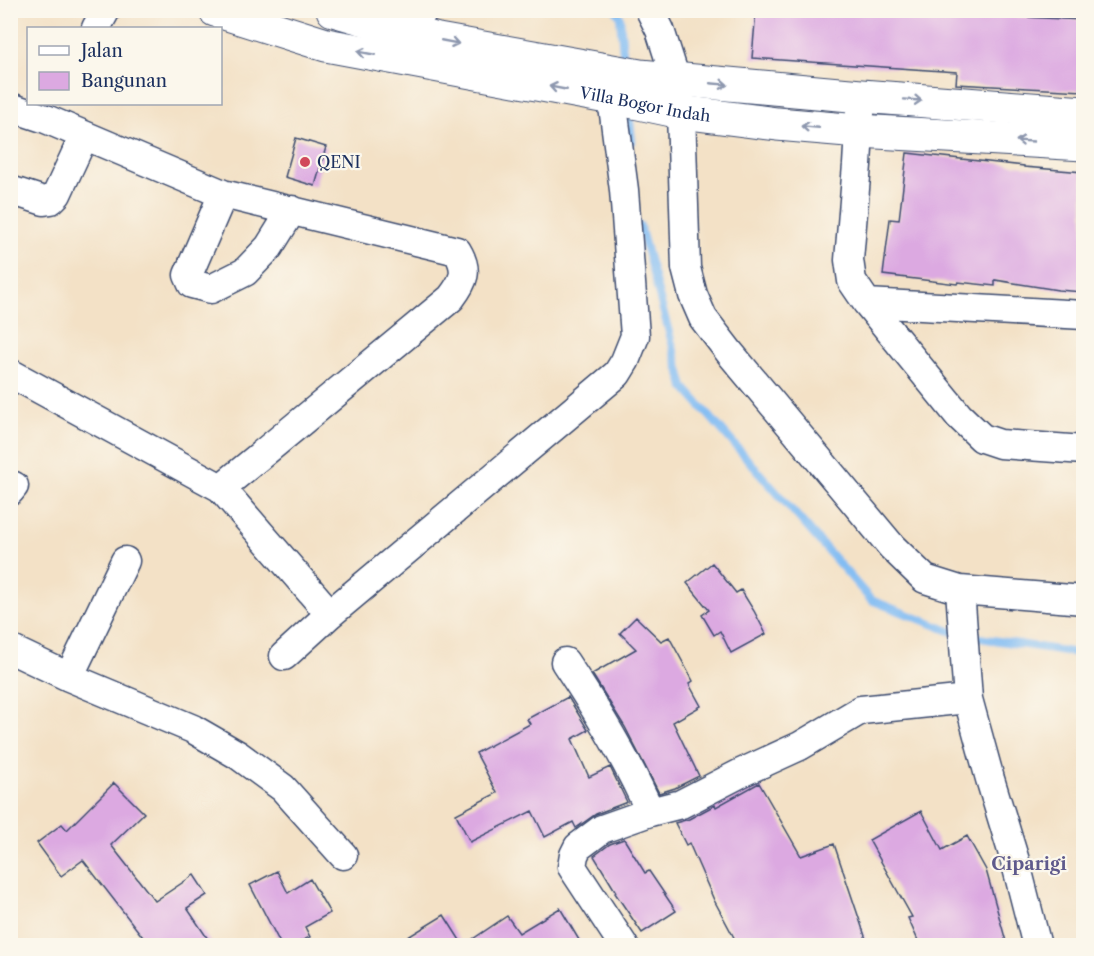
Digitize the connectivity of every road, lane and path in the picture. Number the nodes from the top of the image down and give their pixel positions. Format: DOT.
graph roads {
  1 [pos="106,10"];
  2 [pos="215,10"];
  3 [pos="333,10"];
  4 [pos="650,10"];
  5 [pos="416,21"];
  6 [pos="97,27"];
  7 [pos="676,80"];
  8 [pos="625,94"];
  9 [pos="861,96"];
  10 [pos="10,107"];
  11 [pos="51,111"];
  12 [pos="681,112"];
  13 [pos="1083,113"];
  14 [pos="859,131"];
  15 [pos="84,136"];
  16 [pos="1083,144"];
  17 [pos="10,190"];
  18 [pos="223,194"];
  19 [pos="292,210"];
  20 [pos="867,303"];
  21 [pos="1083,315"];
  22 [pos="10,373"];
  23 [pos="1083,450"];
  24 [pos="221,488"];
  25 [pos="125,561"];
  26 [pos="1083,600"];
  27 [pos="961,603"];
  28 [pos="330,614"];
  29 [pos="10,649"];
  30 [pos="284,656"];
  31 [pos="565,662"];
  32 [pos="69,677"];
  33 [pos="968,699"];
  34 [pos="650,812"];
  35 [pos="343,855"];
  36 [pos="624,945"];
  37 [pos="1037,945"];
  1 -- 6 [label="street"];
  8 -- 2 [label="street, Villa Bogor Indah, one-way"];
  3 -- 5 [label="street, Villa Bogor Indah"];
  4 -- 7 [label="street"];
  5 -- 8 [label="street, Villa Bogor Indah, one-way"];
  7 -- 8 [label="street, Villa Bogor Indah"];
  7 -- 9 [label="street, Villa Bogor Indah, one-way"];
  7 -- 12 [label="street"];
  8 -- 12 [label="street, Villa Bogor Indah"];
  8 -- 28 [label="street"];
  9 -- 13 [label="street, Villa Bogor Indah, one-way"];
  9 -- 14 [label="street"];
  10 -- 11 [label="street"];
  11 -- 15 [label="street"];
  14 -- 12 [label="street, Villa Bogor Indah, one-way"];
  12 -- 27 [label="street"];
  16 -- 14 [label="street, Villa Bogor Indah, one-way"];
  14 -- 20 [label="street"];
  15 -- 17 [label="street"];
  15 -- 18 [label="street"];
  18 -- 19 [label="street"];
  18 -- 19 [label="street"];
  19 -- 24 [label="street"];
  20 -- 21 [label="street"];
  20 -- 23 [label="street"];
  22 -- 24 [label="street"];
  24 -- 28 [label="street"];
  25 -- 32 [label="street"];
  26 -- 27 [label="street"];
  27 -- 33 [label="street"];
  28 -- 30 [label="street"];
  29 -- 32 [label="street"];
  31 -- 34 [label="street"];
  32 -- 35 [label="street"];
  33 -- 34 [label="street"];
  33 -- 37 [label="street"];
  34 -- 36 [label="street"];
}
